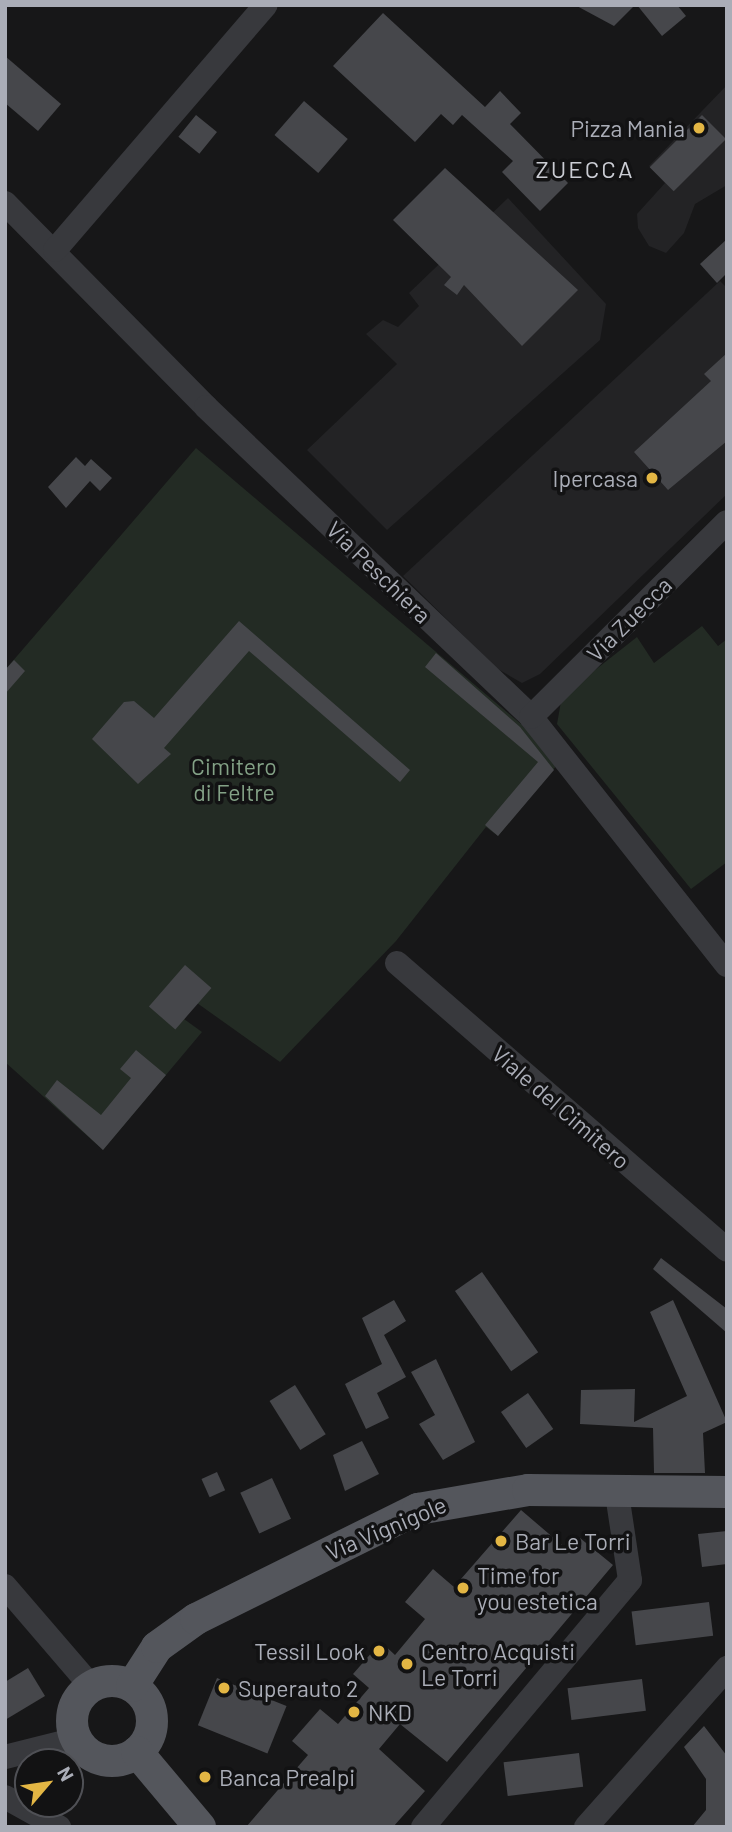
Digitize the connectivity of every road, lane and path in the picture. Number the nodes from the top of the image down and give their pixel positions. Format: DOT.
graph roads {
  1 [pos="266,5"];
  2 [pos="5,203"];
  3 [pos="55,250"];
  4 [pos="727,522"];
  5 [pos="531,717"];
  6 [pos="397,963"];
  7 [pos="727,965"];
  8 [pos="727,1250"];
  9 [pos="727,1492"];
  10 [pos="617,1494"];
  11 [pos="5,1586"];
  12 [pos="727,1668"];
  13 [pos="91,1686"];
  14 [pos="132,1686"];
  15 [pos="76,1739"];
  16 [pos="137,1752"];
  17 [pos="5,1757"];
  18 [pos="5,1797"];
  19 [pos="59,1827"];
  20 [pos="200,1827"];
  21 [pos="423,1827"];
  22 [pos="586,1827"];
  1 -- 3 [label="street"];
  2 -- 3 [label="street, Via Peschiera"];
  3 -- 5 [label="street, Via Peschiera"];
  4 -- 5 [label="street, Via Zuecca"];
  5 -- 7 [label="street, Via Peschiera"];
  6 -- 8 [label="street, Viale del Cimitero"];
  9 -- 10 [label="main road, Via Vignigole"];
  10 -- 14 [label="main road, Via Vignigole"];
  10 -- 21 [label="street"];
  11 -- 13 [label="street"];
  12 -- 22 [label="street"];
  13 -- 14 [label="main road"];
  13 -- 15 [label="main road"];
  14 -- 16 [label="main road"];
  15 -- 16 [label="main road"];
  15 -- 17 [label="street"];
  16 -- 20 [label="main road"];
  18 -- 19 [label="street"];
}
